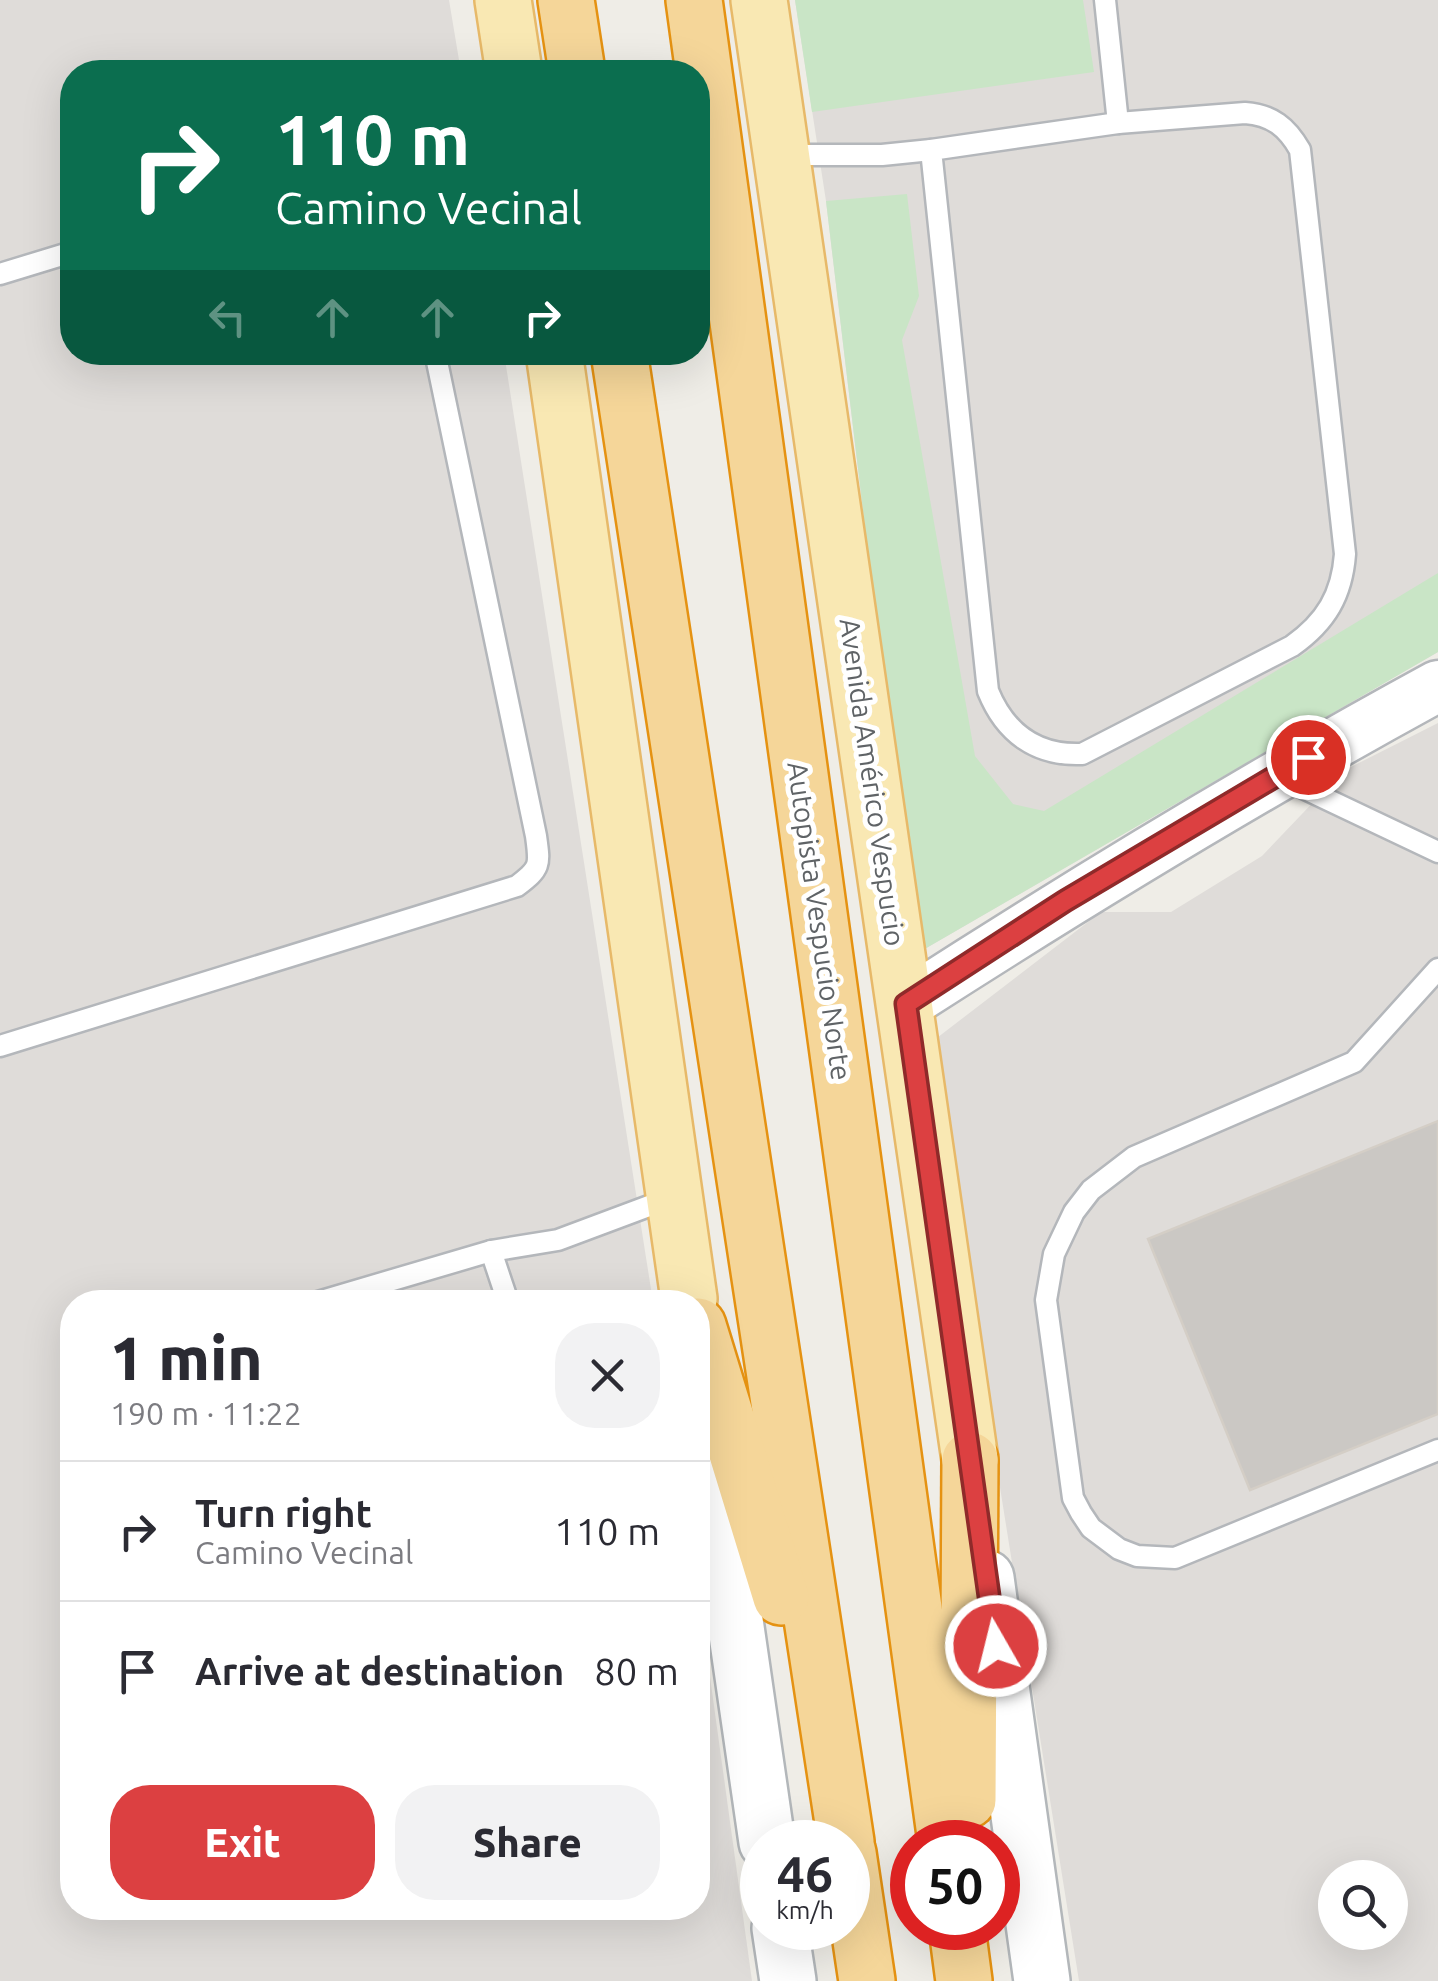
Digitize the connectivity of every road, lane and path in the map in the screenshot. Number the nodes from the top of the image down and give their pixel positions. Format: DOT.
graph roads {
  1 [pos="504,0"];
  2 [pos="566,0"];
  3 [pos="694,0"];
  4 [pos="759,0"];
  5 [pos="1104,0"];
  6 [pos="512,60"];
  7 [pos="575,60"];
  8 [pos="702,60"];
  9 [pos="710,117"];
  10 [pos="1118,123"];
  11 [pos="931,150"];
  12 [pos="782,156"];
  13 [pos="60,256"];
  14 [pos="0,274"];
  15 [pos="438,365"];
  16 [pos="556,365"];
  17 [pos="622,365"];
  18 [pos="1438,686"];
  19 [pos="1276,775"];
  20 [pos="1438,852"];
  21 [pos="1438,968"];
  22 [pos="906,1004"];
  23 [pos="0,1046"];
  24 [pos="675,1196"];
  25 [pos="491,1251"];
  26 [pos="359,1290"];
  27 [pos="504,1290"];
  28 [pos="689,1290"];
  29 [pos="710,1367"];
  30 [pos="710,1443"];
  31 [pos="1438,1450"];
  32 [pos="970,1460"];
  33 [pos="836,1777"];
  34 [pos="764,1820"];
  35 [pos="843,1820"];
  36 [pos="943,1820"];
  37 [pos="968,1820"];
  38 [pos="783,1950"];
  39 [pos="862,1950"];
  40 [pos="961,1950"];
  41 [pos="967,1950"];
  42 [pos="788,1981"];
  43 [pos="866,1981"];
  44 [pos="966,1981"];
  45 [pos="1042,1981"];
  1 -- 6 [label="main road"];
  2 -- 7 [label="highway"];
  3 -- 8 [label="highway, Autopista Vespucio Norte"];
  4 -- 12 [label="main road, Avenida Américo Vespucio"];
  5 -- 10 [label="lane"];
  9 -- 36 [label="highway, Autopista Vespucio Norte"];
  10 -- 11 [label="lane"];
  10 -- 11 [label="lane"];
  11 -- 12 [label="lane"];
  12 -- 22 [label="main road, Avenida Américo Vespucio"];
  13 -- 14 [label="lane"];
  15 -- 23 [label="lane"];
  16 -- 24 [label="main road"];
  17 -- 33 [label="highway"];
  18 -- 19 [label="street"];
  19 -- 20 [label="lane"];
  19 -- 22 [label="street"];
  21 -- 31 [label="lane"];
  22 -- 32 [label="main road, Avenida Américo Vespucio"];
  24 -- 25 [label="lane"];
  24 -- 28 [label="main road"];
  25 -- 26 [label="lane"];
  25 -- 27 [label="lane"];
  29 -- 33 [label="highway"];
  30 -- 34 [label="main road"];
  32 -- 37 [label="highway"];
  32 -- 45 [label="main road, Avenida Américo Vespucio"];
  33 -- 35 [label="highway"];
  38 -- 42 [label="main road"];
  39 -- 43 [label="highway"];
  40 -- 44 [label="highway"];
  41 -- 44 [label="highway"];
}
